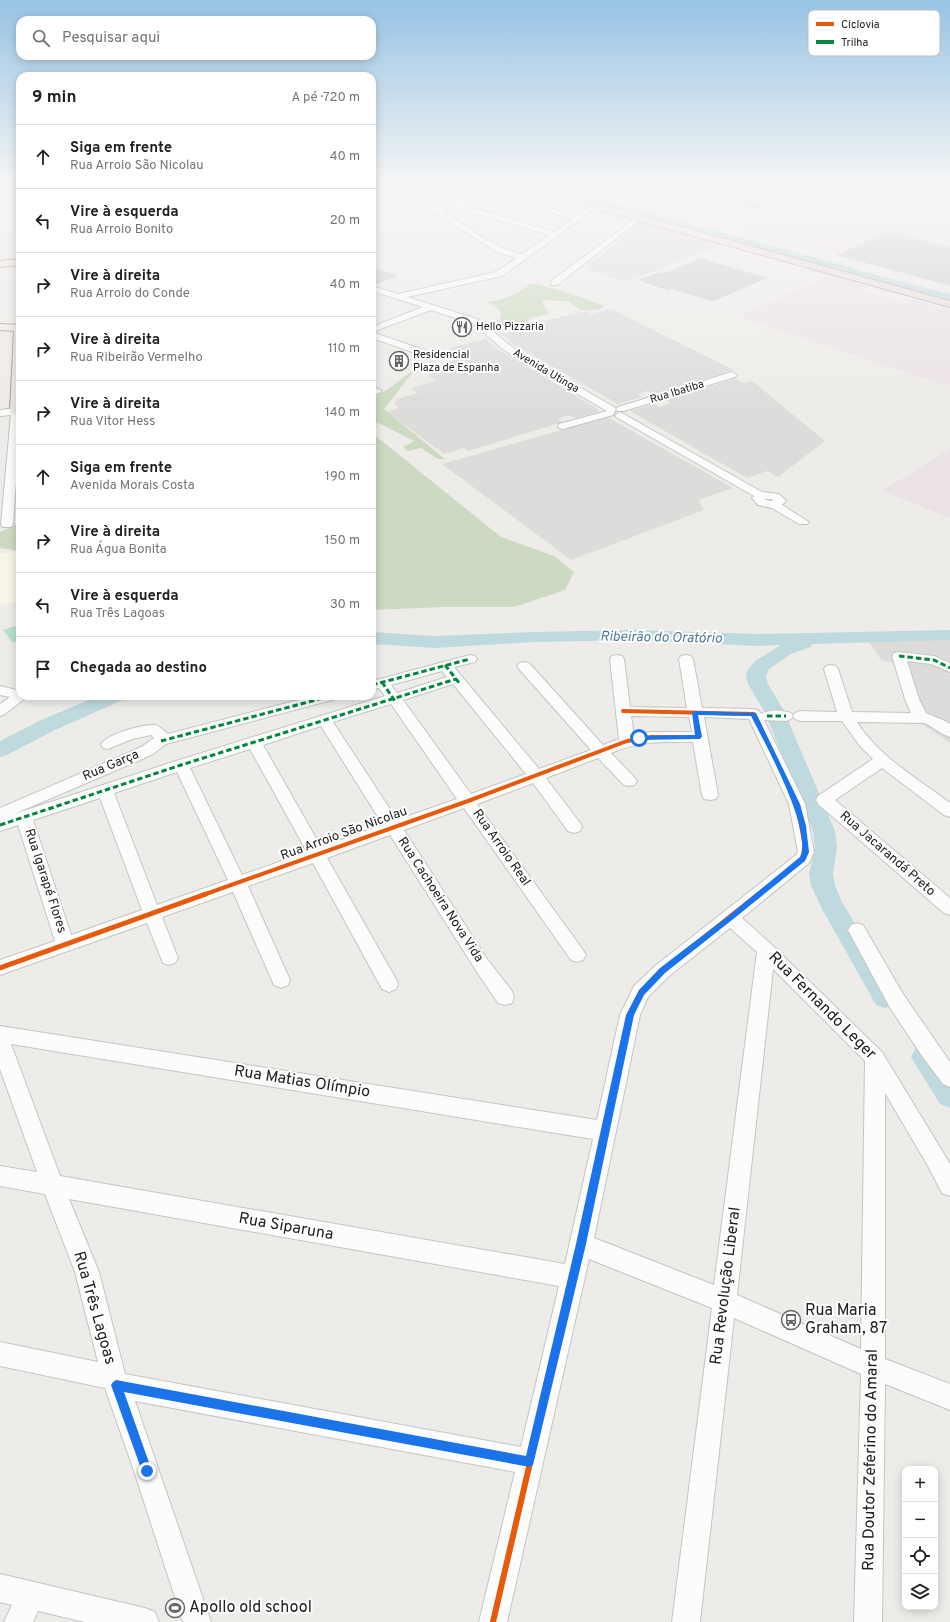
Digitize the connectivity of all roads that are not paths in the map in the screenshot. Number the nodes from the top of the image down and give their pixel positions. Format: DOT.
graph roads {
  1 [pos="518,261"];
  2 [pos="583,261"];
  3 [pos="793,261"];
  4 [pos="16,262"];
  5 [pos="0,264"];
  6 [pos="554,283"];
  7 [pos="376,289"];
  8 [pos="396,296"];
  9 [pos="950,304"];
  10 [pos="430,307"];
  11 [pos="0,327"];
  12 [pos="376,328"];
  13 [pos="16,329"];
  14 [pos="376,336"];
  15 [pos="424,353"];
  16 [pos="732,375"];
  17 [pos="16,411"];
  18 [pos="616,411"];
  19 [pos="0,413"];
  20 [pos="16,426"];
  21 [pos="563,426"];
  22 [pos="16,521"];
  23 [pos="803,522"];
  24 [pos="3,526"];
  25 [pos="470,659"];
  26 [pos="617,659"];
  27 [pos="686,659"];
  28 [pos="445,665"];
  29 [pos="524,666"];
  30 [pos="950,668"];
  31 [pos="831,669"];
  32 [pos="458,682"];
  33 [pos="377,684"];
  34 [pos="0,690"];
  35 [pos="16,695"];
  36 [pos="16,700"];
  37 [pos="316,700"];
  38 [pos="394,700"];
  39 [pos="0,711"];
  40 [pos="623,712"];
  41 [pos="694,713"];
  42 [pos="760,715"];
  43 [pos="846,716"];
  44 [pos="920,717"];
  45 [pos="325,721"];
  46 [pos="950,732"];
  47 [pos="699,737"];
  48 [pos="161,741"];
  49 [pos="627,741"];
  50 [pos="254,742"];
  51 [pos="108,744"];
  52 [pos="601,752"];
  53 [pos="884,760"];
  54 [pos="181,765"];
  55 [pos="536,776"];
  56 [pos="629,781"];
  57 [pos="105,790"];
  58 [pos="710,795"];
  59 [pos="468,801"];
  60 [pos="950,811"];
  61 [pos="0,814"];
  62 [pos="24,817"];
  63 [pos="0,825"];
  64 [pos="393,827"];
  65 [pos="574,827"];
  66 [pos="317,854"];
  67 [pos="238,884"];
  68 [pos="950,908"];
  69 [pos="153,914"];
  70 [pos="730,918"];
  71 [pos="857,930"];
  72 [pos="65,945"];
  73 [pos="766,950"];
  74 [pos="577,955"];
  75 [pos="169,958"];
  76 [pos="0,968"];
  77 [pos="281,980"];
  78 [pos="389,984"];
  79 [pos="505,998"];
  80 [pos="0,1034"];
  81 [pos="0,1041"];
  82 [pos="875,1058"];
  83 [pos="950,1078"];
  84 [pos="605,1130"];
  85 [pos="0,1176"];
  86 [pos="53,1186"];
  87 [pos="950,1186"];
  88 [pos="581,1244"];
  89 [pos="572,1278"];
  90 [pos="724,1301"];
  91 [pos="0,1354"];
  92 [pos="874,1367"];
  93 [pos="115,1382"];
  94 [pos="950,1397"];
  95 [pos="530,1462"];
  96 [pos="0,1588"];
  97 [pos="32,1596"];
  98 [pos="18,1622"];
  99 [pos="145,1622"];
  100 [pos="197,1622"];
  101 [pos="493,1622"];
  102 [pos="686,1622"];
  103 [pos="868,1622"];
  1 -- 8 [label="street"];
  2 -- 6 [label="street"];
  3 -- 9 [label="highway"];
  4 -- 5 [label="main road"];
  7 -- 8 [label="street, Avenida Utinga"];
  8 -- 10 [label="street, Avenida Utinga"];
  10 -- 12 [label="street"];
  10 -- 18 [label="street, Avenida Utinga"];
  11 -- 13 [label="main road"];
  14 -- 15 [label="street"];
  16 -- 18 [label="street, Rua Ibatiba"];
  17 -- 19 [label="street"];
  18 -- 21 [label="street, Rua Ibatiba"];
  18 -- 23 [label="street, Avenida Utinga"];
  20 -- 24 [label="street"];
  22 -- 24 [label="street"];
  25 -- 28 [label="street"];
  26 -- 40 [label="street"];
  27 -- 41 [label="street"];
  28 -- 32 [label="street"];
  28 -- 33 [label="street"];
  29 -- 52 [label="street"];
  30 -- 44 [label="street"];
  31 -- 43 [label="street"];
  32 -- 38 [label="street"];
  32 -- 55 [label="street"];
  33 -- 38 [label="street, Rua Arroio Real"];
  34 -- 35 [label="street"];
  36 -- 39 [label="street"];
  37 -- 48 [label="street"];
  38 -- 45 [label="street"];
  38 -- 59 [label="street, Rua Arroio Real"];
  40 -- 41 [label="street"];
  40 -- 49 [label="street"];
  41 -- 42 [label="street"];
  41 -- 47 [label="street"];
  42 -- 43 [label="street"];
  42 -- 70 [label="street"];
  43 -- 44 [label="street"];
  43 -- 53 [label="street"];
  44 -- 46 [label="street"];
  45 -- 50 [label="street"];
  45 -- 64 [label="street, Rua Cachoeira Nova Vida"];
  47 -- 49 [label="street, Rua Arroio São Nicolau"];
  47 -- 58 [label="street"];
  48 -- 51 [label="street, Rua Garça"];
  48 -- 61 [label="street, Rua Garça"];
  49 -- 52 [label="street, Rua Arroio São Nicolau"];
  50 -- 54 [label="street"];
  50 -- 66 [label="street"];
  52 -- 55 [label="street, Rua Arroio São Nicolau"];
  52 -- 56 [label="street"];
  53 -- 60 [label="street"];
  53 -- 68 [label="street, Rua Jacarandá Preto"];
  54 -- 57 [label="street"];
  54 -- 67 [label="street"];
  55 -- 59 [label="street, Rua Arroio São Nicolau"];
  55 -- 65 [label="street"];
  57 -- 62 [label="street"];
  57 -- 69 [label="street"];
  59 -- 64 [label="street, Rua Arroio São Nicolau"];
  59 -- 74 [label="street, Rua Arroio Real"];
  62 -- 63 [label="street"];
  62 -- 72 [label="street, Rua Igarapé Flores"];
  64 -- 66 [label="street, Rua Arroio São Nicolau"];
  64 -- 79 [label="street, Rua Cachoeira Nova Vida"];
  66 -- 67 [label="street, Rua Arroio São Nicolau"];
  66 -- 78 [label="street"];
  67 -- 69 [label="street, Rua Arroio São Nicolau"];
  67 -- 77 [label="street"];
  69 -- 72 [label="street, Rua Arroio São Nicolau"];
  69 -- 75 [label="street"];
  70 -- 73 [label="street, Rua Fernando Leger"];
  70 -- 84 [label="street"];
  71 -- 83 [label="street"];
  72 -- 76 [label="street, Rua Arroio São Nicolau"];
  73 -- 82 [label="street, Rua Fernando Leger"];
  73 -- 90 [label="street, Rua Revolução Liberal"];
  80 -- 84 [label="street, Rua Matias Olímpio"];
  81 -- 86 [label="street, Rua Três Lagoas"];
  82 -- 87 [label="street, Rua Fernando Leger"];
  82 -- 92 [label="street, Rua Doutor Zeferino do Amaral"];
  84 -- 88 [label="street"];
  85 -- 86 [label="street, Rua Siparuna"];
  86 -- 89 [label="street, Rua Siparuna"];
  86 -- 93 [label="street, Rua Três Lagoas"];
  88 -- 89 [label="street"];
  88 -- 90 [label="street"];
  89 -- 95 [label="street"];
  90 -- 92 [label="street"];
  90 -- 102 [label="street, Rua Revolução Liberal"];
  91 -- 93 [label="street"];
  92 -- 94 [label="street"];
  92 -- 103 [label="street, Rua Doutor Zeferino do Amaral"];
  93 -- 95 [label="street"];
  93 -- 100 [label="street, Rua Três Lagoas"];
  95 -- 101 [label="street"];
  96 -- 97 [label="street"];
  97 -- 98 [label="street"];
  97 -- 99 [label="street"];
}
